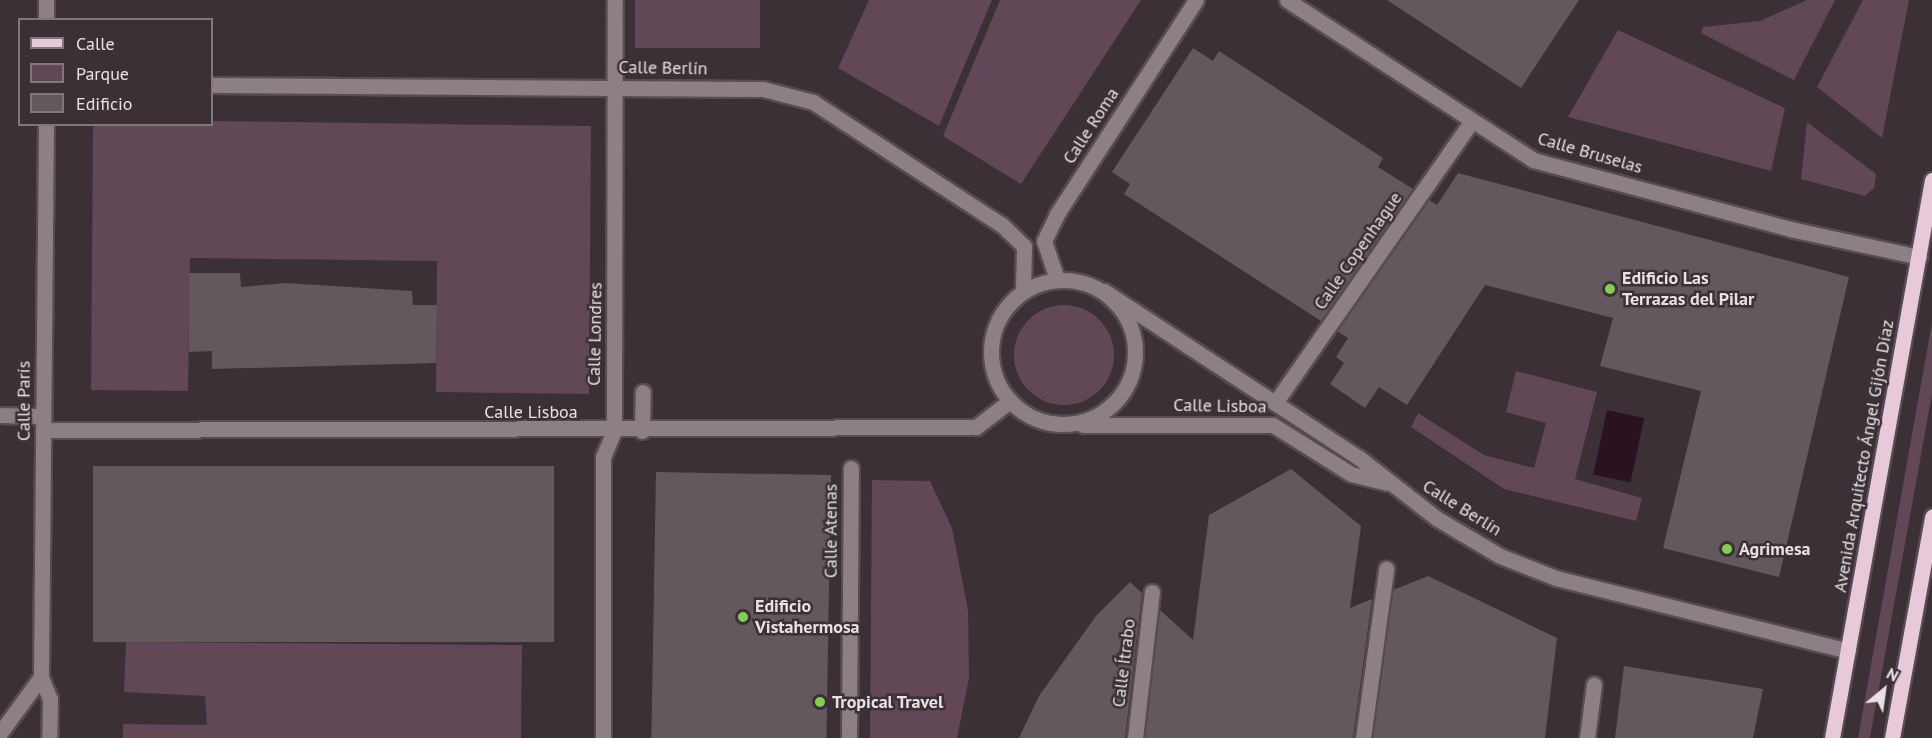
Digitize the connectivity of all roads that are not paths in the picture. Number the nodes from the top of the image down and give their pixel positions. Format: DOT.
graph roads {
  1 [pos="46,0"];
  2 [pos="615,0"];
  3 [pos="1196,0"];
  4 [pos="1287,0"];
  5 [pos="46,18"];
  6 [pos="213,85"];
  7 [pos="617,87"];
  8 [pos="1472,121"];
  9 [pos="45,126"];
  10 [pos="1932,180"];
  11 [pos="1919,256"];
  12 [pos="1057,279"];
  13 [pos="1023,290"];
  14 [pos="1104,291"];
  15 [pos="643,392"];
  16 [pos="1010,401"];
  17 [pos="1275,403"];
  18 [pos="0,415"];
  19 [pos="43,423"];
  20 [pos="1072,424"];
  21 [pos="614,431"];
  22 [pos="642,431"];
  23 [pos="851,468"];
  24 [pos="1389,484"];
  25 [pos="1932,517"];
  26 [pos="1386,569"];
  27 [pos="1152,592"];
  28 [pos="1848,651"];
  29 [pos="41,677"];
  30 [pos="1594,684"];
  31 [pos="0,734"];
  32 [pos="49,738"];
  33 [pos="603,738"];
  34 [pos="849,738"];
  35 [pos="1135,738"];
  36 [pos="1363,738"];
  37 [pos="1587,738"];
  38 [pos="1832,738"];
  39 [pos="1892,738"];
  1 -- 5 [label="street"];
  2 -- 7 [label="street, Calle Londres"];
  3 -- 12 [label="street, Calle Roma"];
  4 -- 8 [label="street, Calle Bruselas"];
  6 -- 7 [label="street, Calle Berlín"];
  7 -- 13 [label="street, Calle Berlín"];
  7 -- 21 [label="street, Calle Londres"];
  8 -- 11 [label="street, Calle Bruselas"];
  8 -- 17 [label="street, Calle Copenhague"];
  9 -- 19 [label="street, Calle París"];
  10 -- 11 [label="main road, Avenida Arquitecto Ángel Gijón Díaz"];
  11 -- 28 [label="main road, Avenida Arquitecto Ángel Gijón Díaz"];
  12 -- 13 [label="street"];
  12 -- 14 [label="street"];
  13 -- 16 [label="street"];
  14 -- 17 [label="street, Calle Berlín"];
  14 -- 20 [label="street"];
  15 -- 22 [label="street"];
  16 -- 20 [label="street"];
  16 -- 22 [label="street, Calle Lisboa"];
  17 -- 24 [label="street, Calle Berlín"];
  18 -- 19 [label="street, Calle Lisboa"];
  19 -- 21 [label="street, Calle Lisboa"];
  19 -- 29 [label="street, Calle París"];
  20 -- 24 [label="street, Calle Lisboa"];
  21 -- 22 [label="street, Calle Lisboa"];
  21 -- 33 [label="street, Calle Londres"];
  23 -- 34 [label="street, Calle Atenas"];
  24 -- 28 [label="street, Calle Berlín"];
  25 -- 39 [label="main road"];
  26 -- 36 [label="street"];
  27 -- 35 [label="street, Calle Ítrabo"];
  28 -- 38 [label="main road, Avenida Arquitecto Ángel Gijón Díaz"];
  29 -- 31 [label="street"];
  29 -- 32 [label="street, Calle París"];
  30 -- 37 [label="street"];
}
